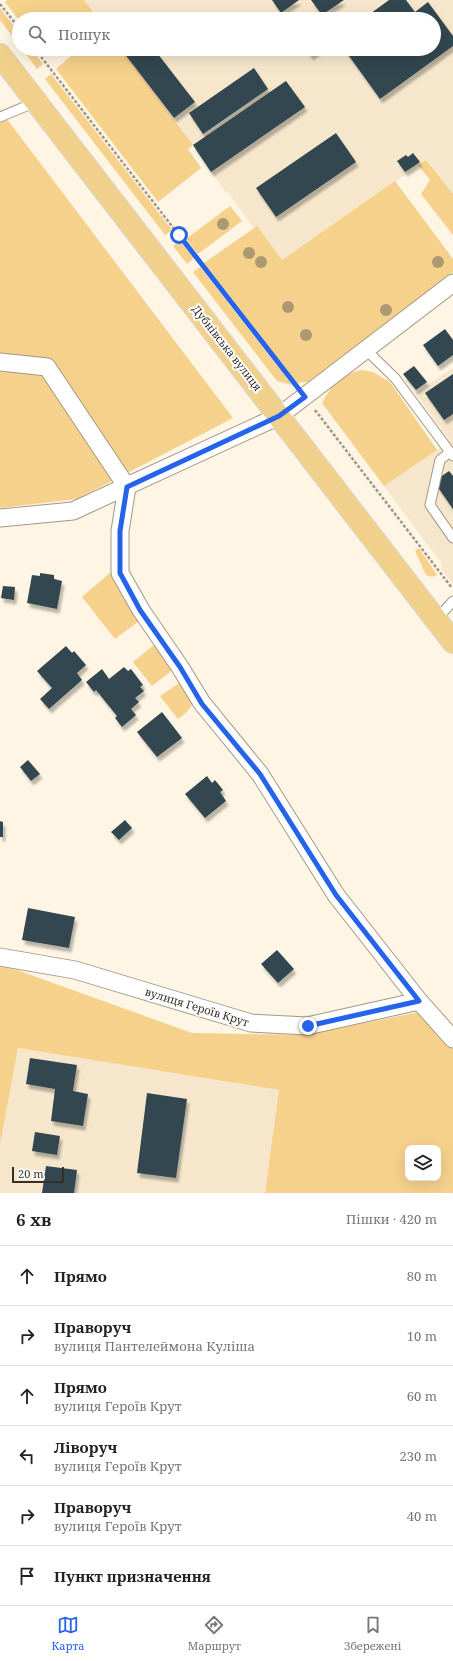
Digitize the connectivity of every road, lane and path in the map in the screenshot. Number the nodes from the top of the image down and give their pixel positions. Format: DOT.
graph roads {
  1 [pos="0,4"];
  2 [pos="12,19"];
  3 [pos="0,55"];
  4 [pos="40,56"];
  5 [pos="36,102"];
  6 [pos="0,116"];
  7 [pos="453,283"];
  8 [pos="366,350"];
  9 [pos="0,362"];
  10 [pos="305,397"];
  11 [pos="279,416"];
  12 [pos="451,454"];
  13 [pos="127,487"];
  14 [pos="0,518"];
  15 [pos="453,538"];
  16 [pos="453,589"];
  17 [pos="453,601"];
  18 [pos="436,620"];
  19 [pos="453,642"];
  20 [pos="0,957"];
  21 [pos="419,1001"];
  22 [pos="453,1039"];
  1 -- 2 [label="path"];
  3 -- 5 [label="main road, Дубнівська вулиця"];
  4 -- 10 [label="path"];
  5 -- 6 [label="lane"];
  5 -- 11 [label="main road, Дубнівська вулиця"];
  7 -- 8 [label="street"];
  8 -- 10 [label="street"];
  8 -- 12 [label="lane"];
  9 -- 13 [label="street"];
  10 -- 11 [label="street"];
  10 -- 16 [label="path"];
  11 -- 13 [label="street"];
  11 -- 18 [label="main road, Дубнівська вулиця"];
  12 -- 15 [label="lane"];
  13 -- 14 [label="street"];
  13 -- 21 [label="street"];
  17 -- 18 [label="lane"];
  18 -- 19 [label="main road, Дубнівська вулиця"];
  20 -- 21 [label="street, вулиця Героїв Крут"];
  21 -- 22 [label="street"];
}
